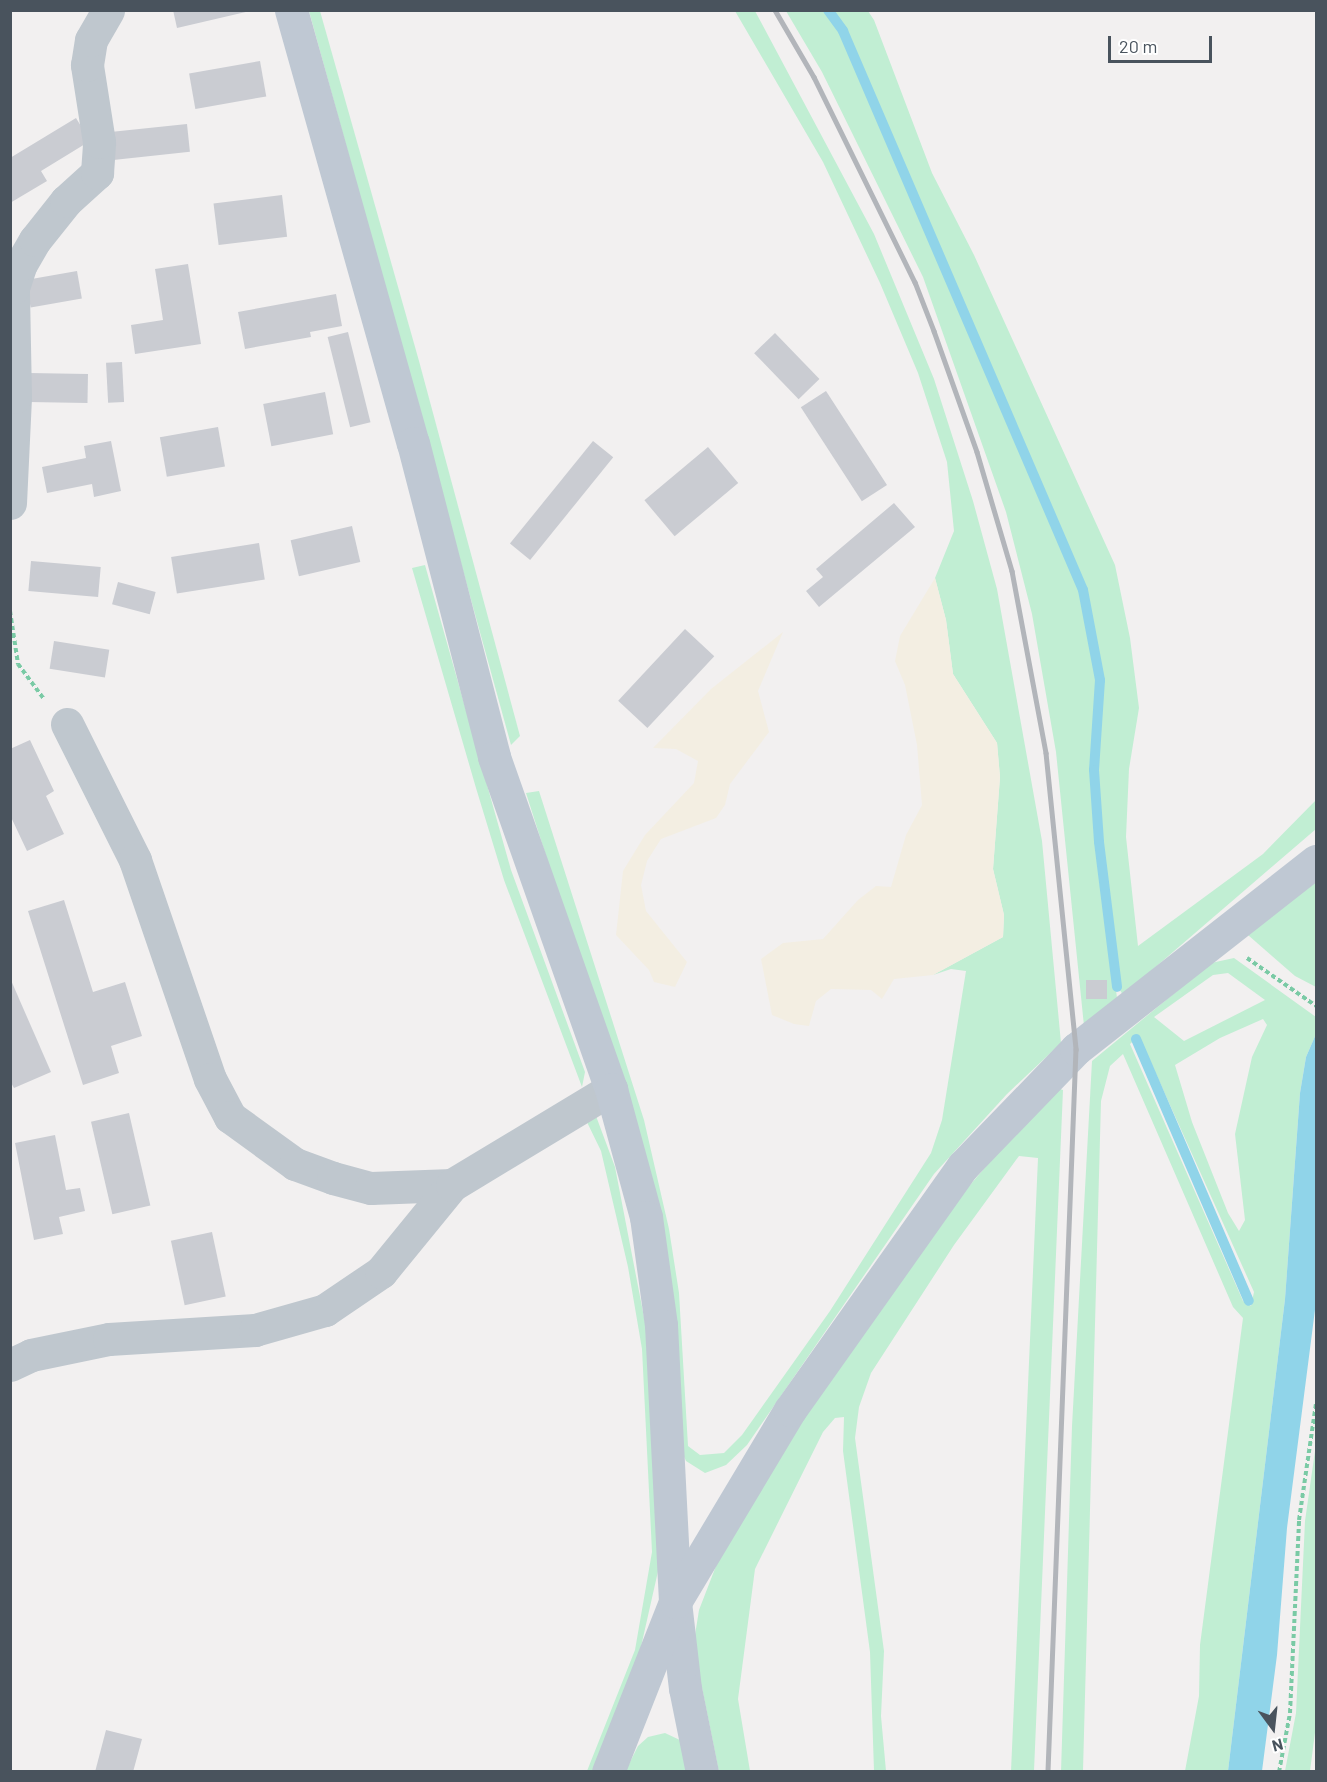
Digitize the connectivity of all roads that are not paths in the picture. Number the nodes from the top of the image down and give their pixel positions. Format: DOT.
graph roads {
  1 [pos="108,10"];
  2 [pos="291,10"];
  3 [pos="10,503"];
  4 [pos="67,724"];
  5 [pos="1317,861"];
  6 [pos="611,1089"];
  7 [pos="452,1185"];
  8 [pos="10,1365"];
  9 [pos="675,1602"];
  10 [pos="608,1772"];
  11 [pos="702,1772"];
  1 -- 3 [label="street"];
  2 -- 6 [label="street"];
  4 -- 7 [label="street"];
  5 -- 9 [label="street"];
  6 -- 7 [label="street"];
  6 -- 9 [label="street"];
  7 -- 8 [label="street"];
  9 -- 10 [label="street"];
  9 -- 11 [label="street"];
}
